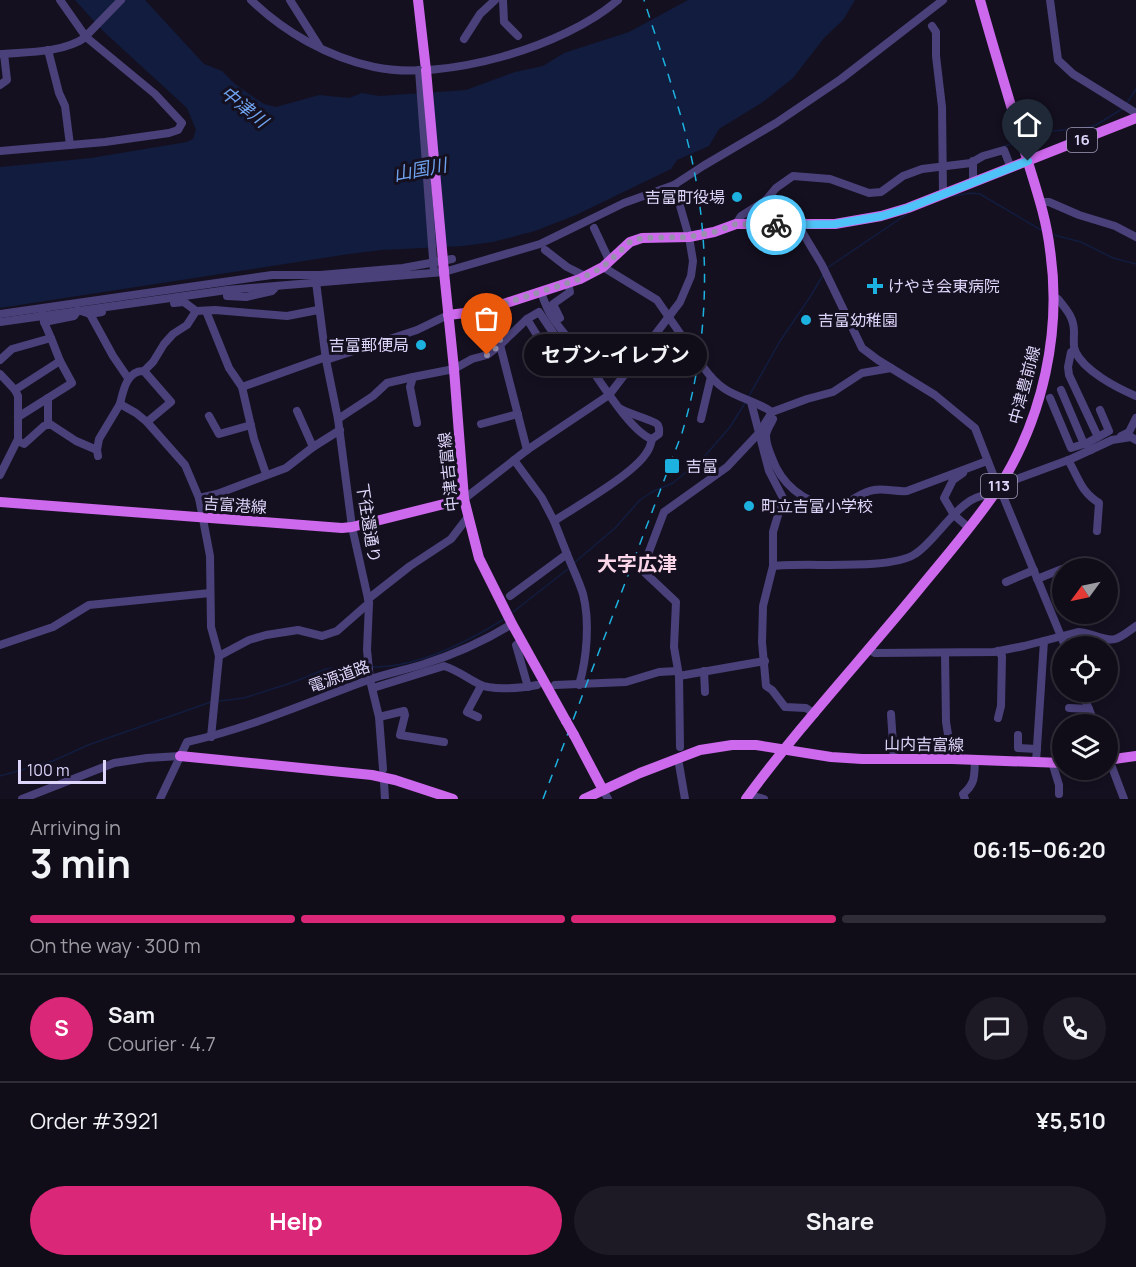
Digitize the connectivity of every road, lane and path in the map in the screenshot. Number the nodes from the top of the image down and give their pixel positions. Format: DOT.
graph roads {
  1 [pos="60,0"];
  2 [pos="121,0"];
  3 [pos="251,0"];
  4 [pos="290,0"];
  5 [pos="418,0"];
  6 [pos="495,0"];
  7 [pos="503,0"];
  8 [pos="618,0"];
  9 [pos="943,0"];
  10 [pos="980,0"];
  11 [pos="1050,0"];
  12 [pos="932,26"];
  13 [pos="86,36"];
  14 [pos="518,36"];
  15 [pos="464,39"];
  16 [pos="319,47"];
  17 [pos="48,50"];
  18 [pos="2,54"];
  19 [pos="422,70"];
  20 [pos="0,85"];
  21 [pos="1136,115"];
  22 [pos="70,146"];
  23 [pos="0,151"];
  24 [pos="973,161"];
  25 [pos="1028,161"];
  26 [pos="943,167"];
  27 [pos="1011,168"];
  28 [pos="974,182"];
  29 [pos="674,185"];
  30 [pos="943,194"];
  31 [pos="766,200"];
  32 [pos="1040,202"];
  33 [pos="736,224"];
  34 [pos="794,225"];
  35 [pos="594,228"];
  36 [pos="689,237"];
  37 [pos="1136,237"];
  38 [pos="545,250"];
  39 [pos="452,259"];
  40 [pos="606,264"];
  41 [pos="439,272"];
  42 [pos="585,276"];
  43 [pos="319,280"];
  44 [pos="220,282"];
  45 [pos="568,283"];
  46 [pos="222,292"];
  47 [pos="541,292"];
  48 [pos="184,300"];
  49 [pos="1054,300"];
  50 [pos="116,304"];
  51 [pos="77,306"];
  52 [pos="497,306"];
  53 [pos="318,310"];
  54 [pos="195,311"];
  55 [pos="206,311"];
  56 [pos="90,314"];
  57 [pos="0,315"];
  58 [pos="43,315"];
  59 [pos="448,315"];
  60 [pos="560,318"];
  61 [pos="669,319"];
  62 [pos="527,320"];
  63 [pos="0,322"];
  64 [pos="51,338"];
  65 [pos="687,344"];
  66 [pos="500,345"];
  67 [pos="562,346"];
  68 [pos="1075,350"];
  69 [pos="695,355"];
  70 [pos="551,358"];
  71 [pos="326,359"];
  72 [pos="0,360"];
  73 [pos="60,361"];
  74 [pos="704,368"];
  75 [pos="891,368"];
  76 [pos="454,369"];
  77 [pos="144,371"];
  78 [pos="679,372"];
  79 [pos="0,374"];
  80 [pos="413,377"];
  81 [pos="711,377"];
  82 [pos="128,378"];
  83 [pos="242,387"];
  84 [pos="15,390"];
  85 [pos="1062,390"];
  86 [pos="609,395"];
  87 [pos="1136,396"];
  88 [pos="48,398"];
  89 [pos="1050,398"];
  90 [pos="752,402"];
  91 [pos="120,404"];
  92 [pos="1084,406"];
  93 [pos="621,409"];
  94 [pos="1100,410"];
  95 [pos="297,411"];
  96 [pos="1071,411"];
  97 [pos="772,412"];
  98 [pos="518,414"];
  99 [pos="209,416"];
  100 [pos="18,417"];
  101 [pos="1057,417"];
  102 [pos="1136,418"];
  103 [pos="338,419"];
  104 [pos="701,419"];
  105 [pos="147,422"];
  106 [pos="417,423"];
  107 [pos="481,424"];
  108 [pos="48,425"];
  109 [pos="251,425"];
  110 [pos="340,429"];
  111 [pos="759,433"];
  112 [pos="1098,437"];
  113 [pos="18,439"];
  114 [pos="652,439"];
  115 [pos="1112,440"];
  116 [pos="1136,440"];
  117 [pos="1087,446"];
  118 [pos="313,447"];
  119 [pos="527,450"];
  120 [pos="3,460"];
  121 [pos="514,460"];
  122 [pos="1068,460"];
  123 [pos="987,461"];
  124 [pos="961,470"];
  125 [pos="266,474"];
  126 [pos="0,475"];
  127 [pos="998,487"];
  128 [pos="199,498"];
  129 [pos="464,500"];
  130 [pos="0,502"];
  131 [pos="954,515"];
  132 [pos="468,517"];
  133 [pos="204,518"];
  134 [pos="554,521"];
  135 [pos="352,527"];
  136 [pos="969,528"];
  137 [pos="1097,531"];
  138 [pos="567,554"];
  139 [pos="773,566"];
  140 [pos="1052,571"];
  141 [pos="1036,575"];
  142 [pos="1006,582"];
  143 [pos="1052,592"];
  144 [pos="210,593"];
  145 [pos="1043,593"];
  146 [pos="510,596"];
  147 [pos="368,601"];
  148 [pos="512,624"];
  149 [pos="1136,626"];
  150 [pos="1061,636"];
  151 [pos="1066,636"];
  152 [pos="1100,636"];
  153 [pos="1118,638"];
  154 [pos="1052,639"];
  155 [pos="522,641"];
  156 [pos="1044,641"];
  157 [pos="0,645"];
  158 [pos="870,650"];
  159 [pos="998,651"];
  160 [pos="945,654"];
  161 [pos="219,656"];
  162 [pos="765,661"];
  163 [pos="704,671"];
  164 [pos="678,674"];
  165 [pos="372,684"];
  166 [pos="555,685"];
  167 [pos="579,685"];
  168 [pos="481,686"];
  169 [pos="705,692"];
  170 [pos="1086,702"];
  171 [pos="1069,708"];
  172 [pos="1089,709"];
  173 [pos="815,714"];
  174 [pos="891,714"];
  175 [pos="1091,714"];
  176 [pos="379,717"];
  177 [pos="478,717"];
  178 [pos="998,718"];
  179 [pos="1018,735"];
  180 [pos="211,736"];
  181 [pos="444,742"];
  182 [pos="680,747"];
  183 [pos="786,749"];
  184 [pos="1037,749"];
  185 [pos="180,756"];
  186 [pos="1136,756"];
  187 [pos="1118,757"];
  188 [pos="894,759"];
  189 [pos="952,759"];
  190 [pos="975,760"];
  191 [pos="1036,762"];
  192 [pos="1052,763"];
  193 [pos="679,764"];
  194 [pos="383,769"];
  195 [pos="1059,780"];
  196 [pos="1117,780"];
  197 [pos="384,782"];
  198 [pos="1059,794"];
  199 [pos="606,795"];
  200 [pos="747,797"];
  201 [pos="22,799"];
  202 [pos="160,799"];
  203 [pos="386,799"];
  204 [pos="453,799"];
  205 [pos="584,799"];
  206 [pos="685,799"];
  207 [pos="765,799"];
  208 [pos="965,799"];
  209 [pos="1124,799"];
  1 -- 13 [label="street"];
  2 -- 13 [label="street"];
  3 -- 16 [label="street"];
  4 -- 16 [label="street"];
  5 -- 19 [label="main road, 中津吉富線"];
  6 -- 15 [label="street"];
  7 -- 14 [label="street"];
  8 -- 19 [label="street"];
  9 -- 29 [label="street"];
  10 -- 25 [label="main road, 中津豊前線 / 113"];
  11 -- 21 [label="street"];
  12 -- 26 [label="street"];
  13 -- 17 [label="street"];
  13 -- 22 [label="street"];
  16 -- 19 [label="street"];
  17 -- 18 [label="street"];
  17 -- 22 [label="street"];
  18 -- 20 [label="street"];
  19 -- 41 [label="main road, 中津吉富線, bridge"];
  21 -- 25 [label="main road, 16"];
  22 -- 23 [label="street"];
  24 -- 26 [label="street"];
  24 -- 27 [label="street"];
  24 -- 28 [label="street"];
  25 -- 27 [label="main road"];
  25 -- 32 [label="main road, 中津豊前線 / 113"];
  26 -- 30 [label="street"];
  26 -- 31 [label="street"];
  27 -- 28 [label="main road"];
  28 -- 30 [label="main road"];
  29 -- 36 [label="street"];
  29 -- 41 [label="street"];
  30 -- 34 [label="main road"];
  31 -- 33 [label="street"];
  31 -- 34 [label="street"];
  32 -- 37 [label="street"];
  32 -- 49 [label="main road, 中津豊前線 / 113"];
  33 -- 34 [label="main road"];
  33 -- 36 [label="main road"];
  34 -- 75 [label="street"];
  35 -- 40 [label="street"];
  36 -- 40 [label="main road"];
  36 -- 61 [label="street"];
  38 -- 42 [label="street"];
  39 -- 43 [label="street"];
  40 -- 42 [label="main road"];
  40 -- 61 [label="street"];
  41 -- 43 [label="street"];
  41 -- 59 [label="main road, 中津吉富線"];
  42 -- 45 [label="main road"];
  43 -- 44 [label="street"];
  43 -- 46 [label="street"];
  43 -- 53 [label="street, 下往還通り"];
  44 -- 46 [label="street"];
  44 -- 51 [label="street"];
  45 -- 47 [label="main road"];
  45 -- 60 [label="street"];
  46 -- 48 [label="street"];
  47 -- 52 [label="main road"];
  47 -- 86 [label="street"];
  48 -- 50 [label="street"];
  48 -- 54 [label="street"];
  49 -- 68 [label="street"];
  49 -- 127 [label="main road, 中津豊前線 / 113"];
  50 -- 51 [label="street"];
  50 -- 56 [label="street"];
  51 -- 56 [label="street"];
  51 -- 58 [label="street"];
  52 -- 59 [label="main road"];
  52 -- 66 [label="street"];
  53 -- 55 [label="street"];
  53 -- 71 [label="street, 下往還通り"];
  54 -- 55 [label="street"];
  54 -- 77 [label="street"];
  55 -- 83 [label="street"];
  56 -- 82 [label="street"];
  57 -- 58 [label="street"];
  58 -- 63 [label="street"];
  58 -- 64 [label="street"];
  59 -- 71 [label="street"];
  59 -- 76 [label="main road, 中津吉富線"];
  61 -- 65 [label="street"];
  61 -- 86 [label="street"];
  62 -- 66 [label="street"];
  62 -- 67 [label="street"];
  62 -- 70 [label="street"];
  64 -- 72 [label="street"];
  64 -- 73 [label="street"];
  65 -- 69 [label="street"];
  65 -- 78 [label="street"];
  66 -- 76 [label="street"];
  66 -- 98 [label="street"];
  68 -- 87 [label="street"];
  68 -- 92 [label="street"];
  71 -- 83 [label="street"];
  71 -- 103 [label="street, 下往還通り"];
  73 -- 84 [label="street"];
  73 -- 88 [label="street"];
  74 -- 81 [label="street"];
  75 -- 97 [label="street"];
  75 -- 123 [label="street"];
  76 -- 80 [label="street"];
  76 -- 129 [label="main road, 中津吉富線"];
  77 -- 82 [label="street"];
  77 -- 105 [label="street"];
  79 -- 84 [label="street"];
  80 -- 103 [label="street"];
  80 -- 106 [label="street"];
  81 -- 90 [label="street"];
  81 -- 104 [label="street"];
  82 -- 91 [label="street"];
  83 -- 109 [label="street"];
  84 -- 100 [label="street"];
  85 -- 96 [label="street"];
  86 -- 93 [label="street"];
  86 -- 119 [label="street"];
  88 -- 100 [label="street"];
  88 -- 108 [label="street"];
  89 -- 101 [label="street"];
  90 -- 97 [label="street"];
  90 -- 111 [label="street"];
  91 -- 105 [label="street"];
  91 -- 108 [label="street"];
  92 -- 96 [label="street"];
  92 -- 112 [label="street"];
  93 -- 114 [label="street"];
  93 -- 114 [label="street"];
  94 -- 112 [label="street"];
  95 -- 118 [label="street"];
  96 -- 101 [label="street"];
  96 -- 117 [label="street"];
  97 -- 111 [label="street"];
  97 -- 124 [label="street"];
  98 -- 107 [label="street"];
  98 -- 119 [label="street"];
  99 -- 109 [label="street"];
  100 -- 113 [label="street"];
  101 -- 117 [label="street"];
  102 -- 115 [label="street"];
  103 -- 110 [label="street, 下往還通り"];
  105 -- 128 [label="street"];
  108 -- 113 [label="street"];
  109 -- 125 [label="street"];
  110 -- 118 [label="street"];
  110 -- 135 [label="street, 下往還通り"];
  111 -- 139 [label="street"];
  111 -- 164 [label="street"];
  112 -- 117 [label="street"];
  113 -- 120 [label="street"];
  114 -- 134 [label="street"];
  115 -- 116 [label="street"];
  115 -- 117 [label="street"];
  117 -- 122 [label="street"];
  118 -- 125 [label="street"];
  119 -- 121 [label="street"];
  120 -- 126 [label="street"];
  121 -- 129 [label="street"];
  121 -- 134 [label="street"];
  122 -- 127 [label="street"];
  122 -- 137 [label="street"];
  123 -- 124 [label="street"];
  123 -- 127 [label="street"];
  124 -- 131 [label="street"];
  125 -- 128 [label="street"];
  127 -- 131 [label="street"];
  127 -- 136 [label="main road, 中津豊前線 / 113"];
  127 -- 141 [label="street"];
  128 -- 133 [label="street"];
  129 -- 132 [label="main road, 中津吉富線"];
  129 -- 135 [label="main road, 吉富港線"];
  130 -- 133 [label="main road, 吉富港線"];
  131 -- 136 [label="street"];
  131 -- 139 [label="street"];
  132 -- 147 [label="street"];
  132 -- 148 [label="main road, 中津吉富線"];
  133 -- 135 [label="main road, 吉富港線"];
  133 -- 144 [label="street"];
  134 -- 138 [label="street"];
  135 -- 147 [label="street, 下往還通り"];
  136 -- 158 [label="main road, 中津豊前線 / 113"];
  138 -- 146 [label="street"];
  138 -- 167 [label="street"];
  139 -- 162 [label="street"];
  140 -- 141 [label="street"];
  141 -- 142 [label="street"];
  141 -- 145 [label="street"];
  143 -- 145 [label="street"];
  144 -- 157 [label="street"];
  144 -- 161 [label="street"];
  145 -- 150 [label="street"];
  147 -- 161 [label="street"];
  147 -- 165 [label="street, 下往還通り"];
  148 -- 155 [label="main road, 中津吉富線"];
  148 -- 165 [label="street, 電源道路"];
  149 -- 153 [label="street"];
  151 -- 152 [label="street"];
  154 -- 156 [label="street"];
  155 -- 168 [label="street"];
  155 -- 199 [label="main road, 中津吉富線, bridge"];
  156 -- 159 [label="street"];
  156 -- 184 [label="street"];
  158 -- 160 [label="street"];
  158 -- 173 [label="main road, 中津豊前線 / 113"];
  159 -- 160 [label="street"];
  159 -- 178 [label="street"];
  160 -- 189 [label="street"];
  161 -- 180 [label="street"];
  162 -- 163 [label="street"];
  162 -- 173 [label="street"];
  163 -- 164 [label="street"];
  163 -- 169 [label="street"];
  164 -- 167 [label="street"];
  164 -- 182 [label="street"];
  165 -- 168 [label="street"];
  165 -- 176 [label="street, 下往還通り"];
  165 -- 180 [label="street, 電源道路"];
  166 -- 167 [label="street"];
  168 -- 177 [label="street"];
  170 -- 172 [label="street"];
  171 -- 172 [label="street"];
  172 -- 175 [label="street"];
  173 -- 183 [label="main road, 中津豊前線 / 113"];
  174 -- 188 [label="street"];
  176 -- 181 [label="street"];
  176 -- 194 [label="street, 下往還通り"];
  179 -- 184 [label="street"];
  180 -- 185 [label="street, 電源道路"];
  183 -- 188 [label="main road, 山内吉富線"];
  183 -- 199 [label="main road"];
  183 -- 200 [label="main road, 中津豊前線 / 113"];
  184 -- 191 [label="street"];
  185 -- 201 [label="street"];
  185 -- 202 [label="street"];
  185 -- 204 [label="main road"];
  186 -- 187 [label="main road"];
  188 -- 189 [label="main road, 山内吉富線"];
  189 -- 190 [label="main road, 山内吉富線"];
  190 -- 191 [label="main road, 山内吉富線"];
  190 -- 208 [label="street"];
  191 -- 192 [label="main road, 山内吉富線"];
  193 -- 206 [label="street"];
  195 -- 198 [label="street"];
  196 -- 209 [label="street"];
  197 -- 203 [label="street"];
  199 -- 205 [label="main road"];
  200 -- 207 [label="street"];
}
